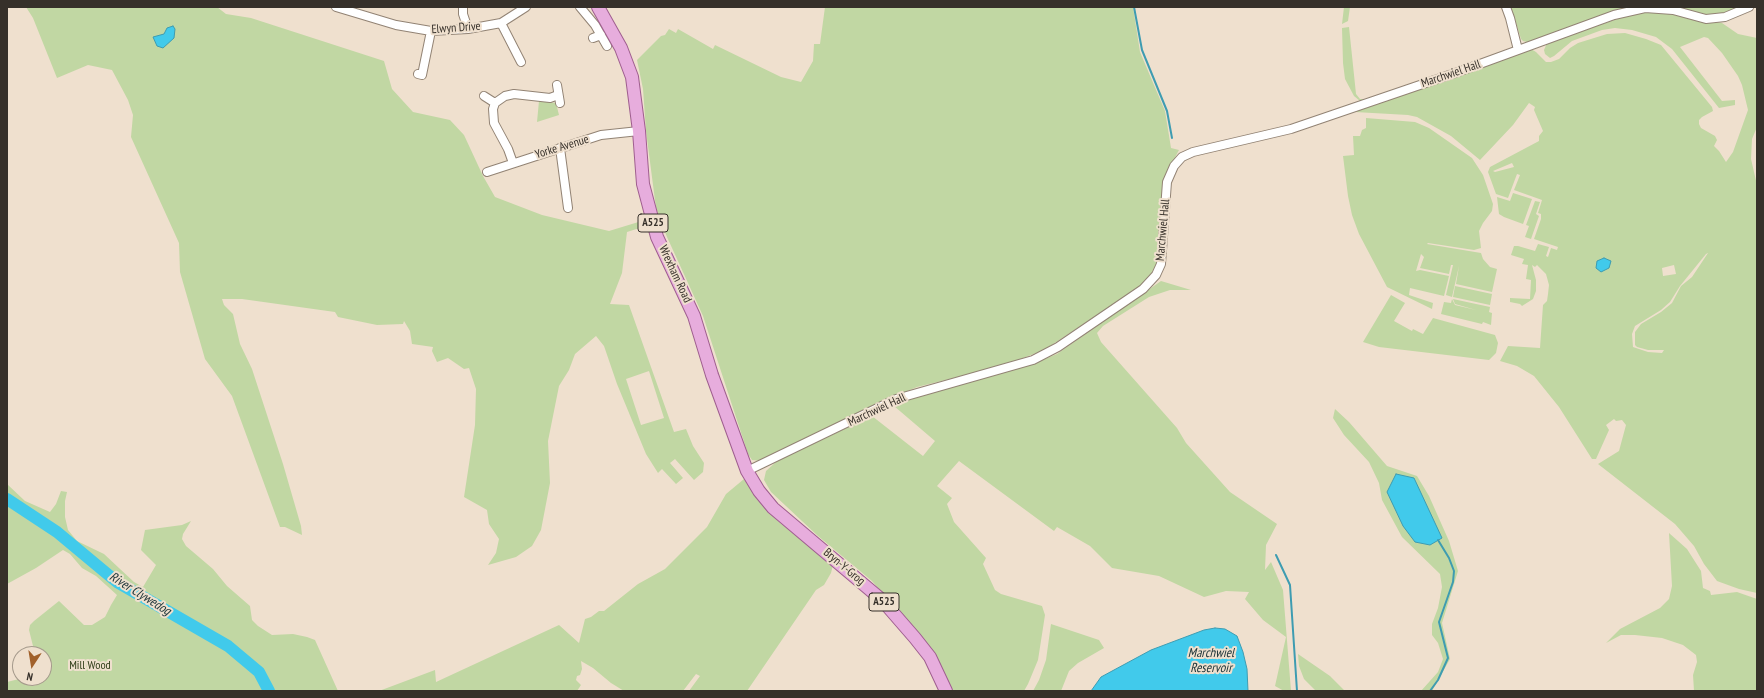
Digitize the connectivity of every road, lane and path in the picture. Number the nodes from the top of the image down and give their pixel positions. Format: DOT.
graph roads {
  1 [pos="336,7"];
  2 [pos="463,7"];
  3 [pos="526,7"];
  4 [pos="580,7"];
  5 [pos="598,7"];
  6 [pos="1506,7"];
  7 [pos="1749,7"];
  8 [pos="501,22"];
  9 [pos="468,28"];
  10 [pos="431,31"];
  11 [pos="600,34"];
  12 [pos="593,38"];
  13 [pos="606,46"];
  14 [pos="1518,50"];
  15 [pos="516,59"];
  16 [pos="422,74"];
  17 [pos="557,85"];
  18 [pos="484,96"];
  19 [pos="495,103"];
  20 [pos="639,131"];
  21 [pos="560,148"];
  22 [pos="513,163"];
  23 [pos="487,172"];
  24 [pos="568,208"];
  25 [pos="747,471"];
  26 [pos="946,691"];
  1 -- 10 [label="street, Elwyn Drive"];
  2 -- 9 [label="street"];
  3 -- 8 [label="street, Elwyn Drive"];
  4 -- 11 [label="street"];
  5 -- 20 [label="main road, Wrexham Road / A525"];
  6 -- 14 [label="street"];
  7 -- 14 [label="street, Marchwiel Hall"];
  8 -- 9 [label="street, Elwyn Drive"];
  8 -- 15 [label="street"];
  9 -- 10 [label="street, Elwyn Drive"];
  10 -- 16 [label="street"];
  11 -- 12 [label="street"];
  11 -- 13 [label="street"];
  14 -- 25 [label="street, Marchwiel Hall"];
  17 -- 19 [label="street"];
  18 -- 19 [label="street"];
  19 -- 22 [label="street"];
  20 -- 21 [label="street, Yorke Avenue"];
  20 -- 25 [label="main road, Wrexham Road / A525"];
  21 -- 22 [label="street, Yorke Avenue"];
  21 -- 24 [label="street"];
  22 -- 23 [label="street, Yorke Avenue"];
  25 -- 26 [label="main road, Bryn-Y-Grog / A525"];
}
